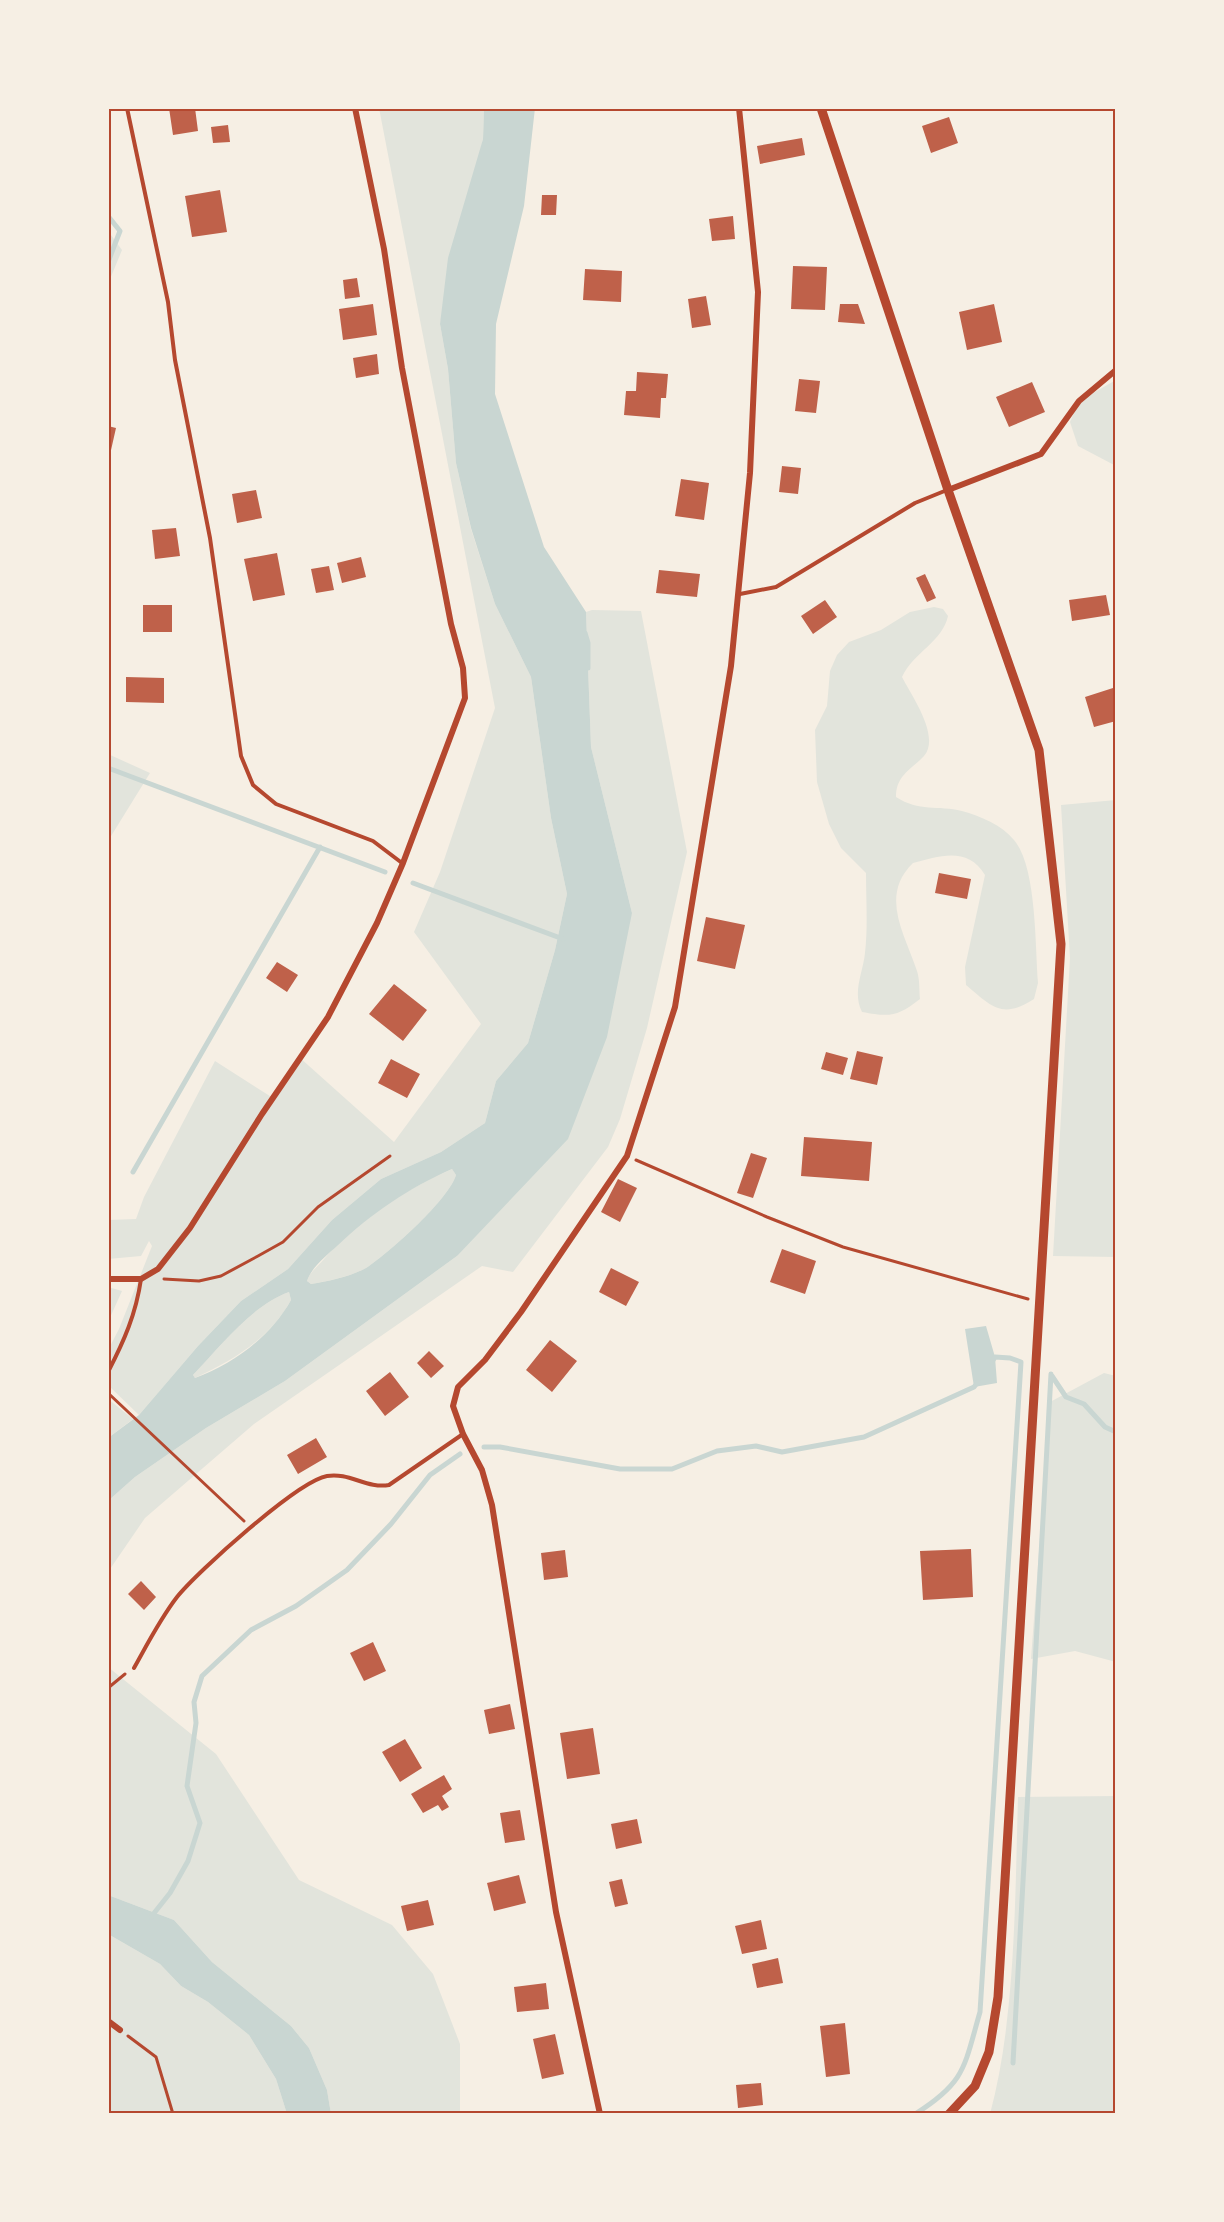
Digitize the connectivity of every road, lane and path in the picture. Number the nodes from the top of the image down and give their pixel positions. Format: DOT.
graph roads {
  1 [pos="127,108"];
  2 [pos="355,108"];
  3 [pos="739,108"];
  4 [pos="821,108"];
  5 [pos="1116,370"];
  6 [pos="948,490"];
  7 [pos="740,594"];
  8 [pos="403,863"];
  9 [pos="390,1156"];
  10 [pos="627,1156"];
  11 [pos="108,1279"];
  12 [pos="141,1279"];
  13 [pos="1039,1302"];
  14 [pos="108,1372"];
  15 [pos="108,1393"];
  16 [pos="463,1434"];
  17 [pos="251,1527"];
  18 [pos="134,1668"];
  19 [pos="108,1688"];
  20 [pos="108,2021"];
  21 [pos="120,2030"];
  22 [pos="173,2114"];
  23 [pos="600,2114"];
  24 [pos="949,2114"];
  1 -- 8 [label="lane"];
  2 -- 8 [label="street"];
  3 -- 7 [label="street"];
  4 -- 6 [label="street"];
  5 -- 6 [label="street"];
  6 -- 7 [label="lane"];
  6 -- 13 [label="street"];
  7 -- 10 [label="street"];
  8 -- 12 [label="street"];
  9 -- 12 [label="path"];
  10 -- 13 [label="path"];
  10 -- 16 [label="street"];
  11 -- 12 [label="street"];
  12 -- 14 [label="lane"];
  13 -- 24 [label="street"];
  15 -- 17 [label="path"];
  16 -- 17 [label="lane"];
  16 -- 23 [label="street"];
  17 -- 18 [label="lane"];
  18 -- 19 [label="path"];
  20 -- 21 [label="street"];
  21 -- 22 [label="path"];
}
